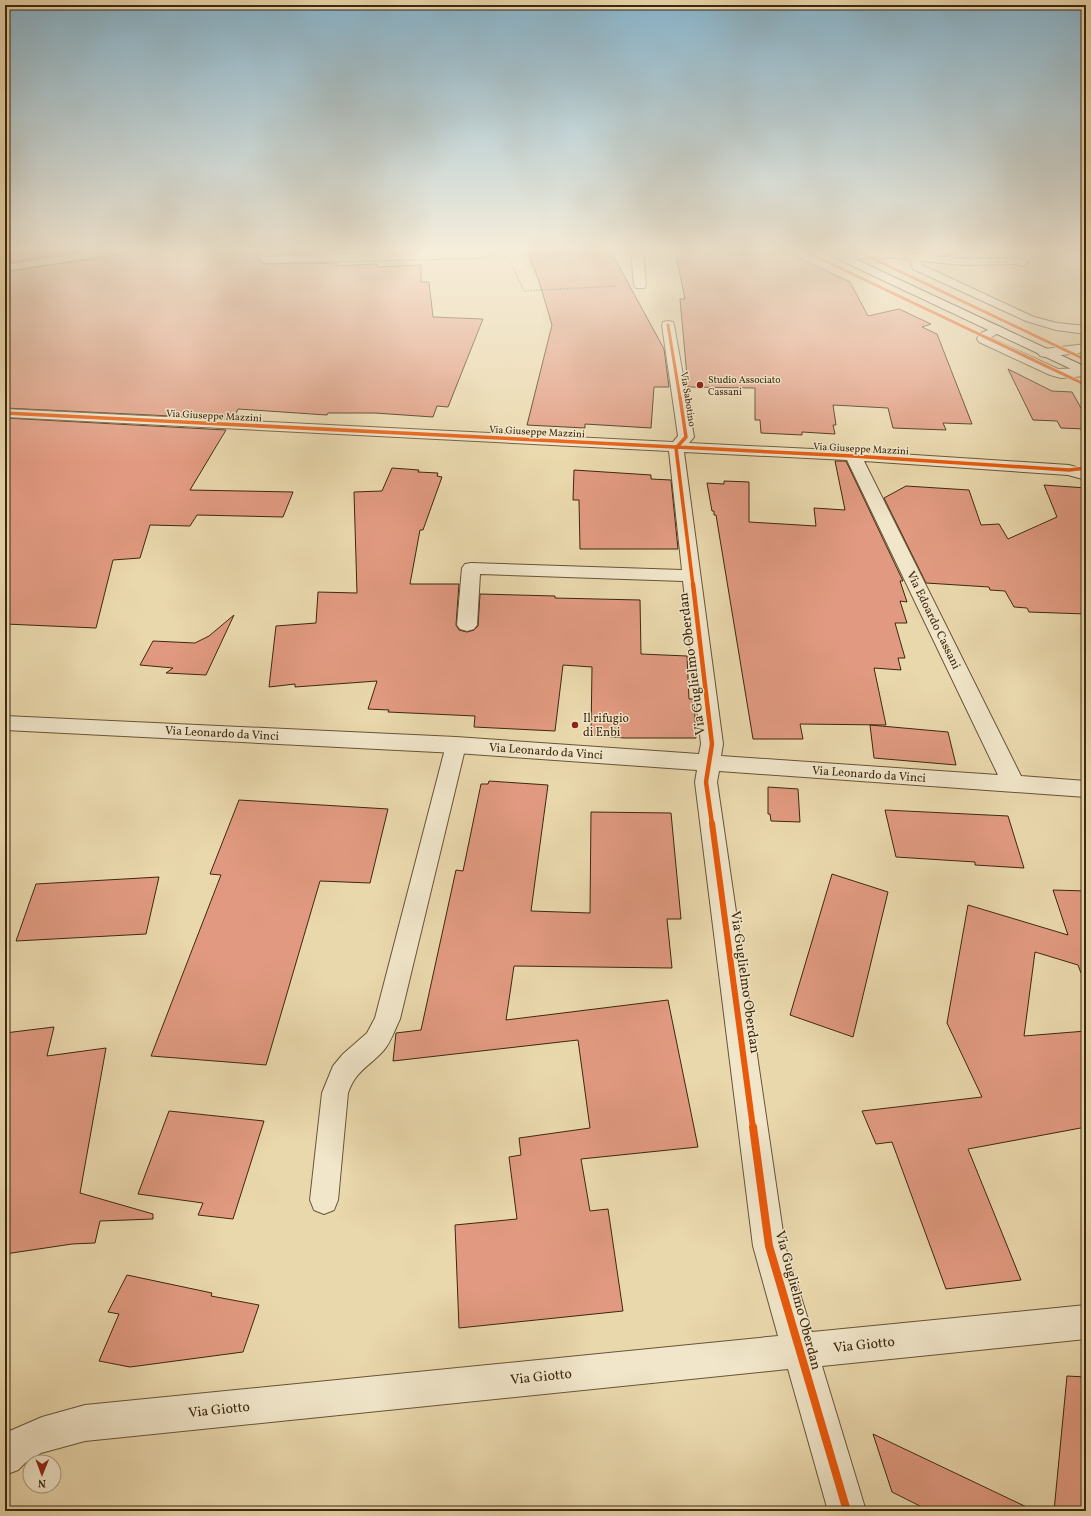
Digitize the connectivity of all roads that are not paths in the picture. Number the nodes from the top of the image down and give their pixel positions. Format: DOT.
graph roads {
  1 [pos="977,321"];
  2 [pos="1036,321"];
  3 [pos="668,325"];
  4 [pos="997,330"];
  5 [pos="1086,330"];
  6 [pos="1086,348"];
  7 [pos="1045,353"];
  8 [pos="1086,372"];
  9 [pos="5,413"];
  10 [pos="676,448"];
  11 [pos="853,456"];
  12 [pos="1086,468"];
  13 [pos="1069,470"];
  14 [pos="1086,474"];
  15 [pos="692,576"];
  16 [pos="466,625"];
  17 [pos="5,723"];
  18 [pos="456,744"];
  19 [pos="709,762"];
  20 [pos="1014,784"];
  21 [pos="1086,789"];
  22 [pos="324,1200"];
  23 [pos="1086,1322"];
  24 [pos="799,1350"];
  25 [pos="5,1457"];
  26 [pos="847,1511"];
  1 -- 4 [label="street"];
  2 -- 5 [label="lane"];
  3 -- 10 [label="street, Via Sabotino"];
  4 -- 7 [label="street"];
  4 -- 8 [label="lane"];
  6 -- 7 [label="street"];
  7 -- 8 [label="street"];
  9 -- 10 [label="street, Via Giuseppe Mazzini"];
  10 -- 11 [label="street, Via Giuseppe Mazzini"];
  10 -- 15 [label="street, Via Guglielmo Oberdan"];
  11 -- 13 [label="street, Via Giuseppe Mazzini"];
  11 -- 20 [label="street, Via Edoardo Cassani"];
  12 -- 13 [label="street, Via Giuseppe Mazzini"];
  13 -- 14 [label="street, Via Giuseppe Mazzini"];
  15 -- 16 [label="street"];
  15 -- 19 [label="street, Via Guglielmo Oberdan"];
  17 -- 18 [label="street, Via Leonardo da Vinci"];
  18 -- 19 [label="street, Via Leonardo da Vinci"];
  18 -- 22 [label="lane"];
  19 -- 20 [label="street, Via Leonardo da Vinci"];
  19 -- 24 [label="street, Via Guglielmo Oberdan"];
  20 -- 21 [label="street, Via Leonardo da Vinci"];
  23 -- 24 [label="street, Via Giotto"];
  24 -- 25 [label="street, Via Giotto"];
  24 -- 26 [label="street, Via Guglielmo Oberdan"];
}
